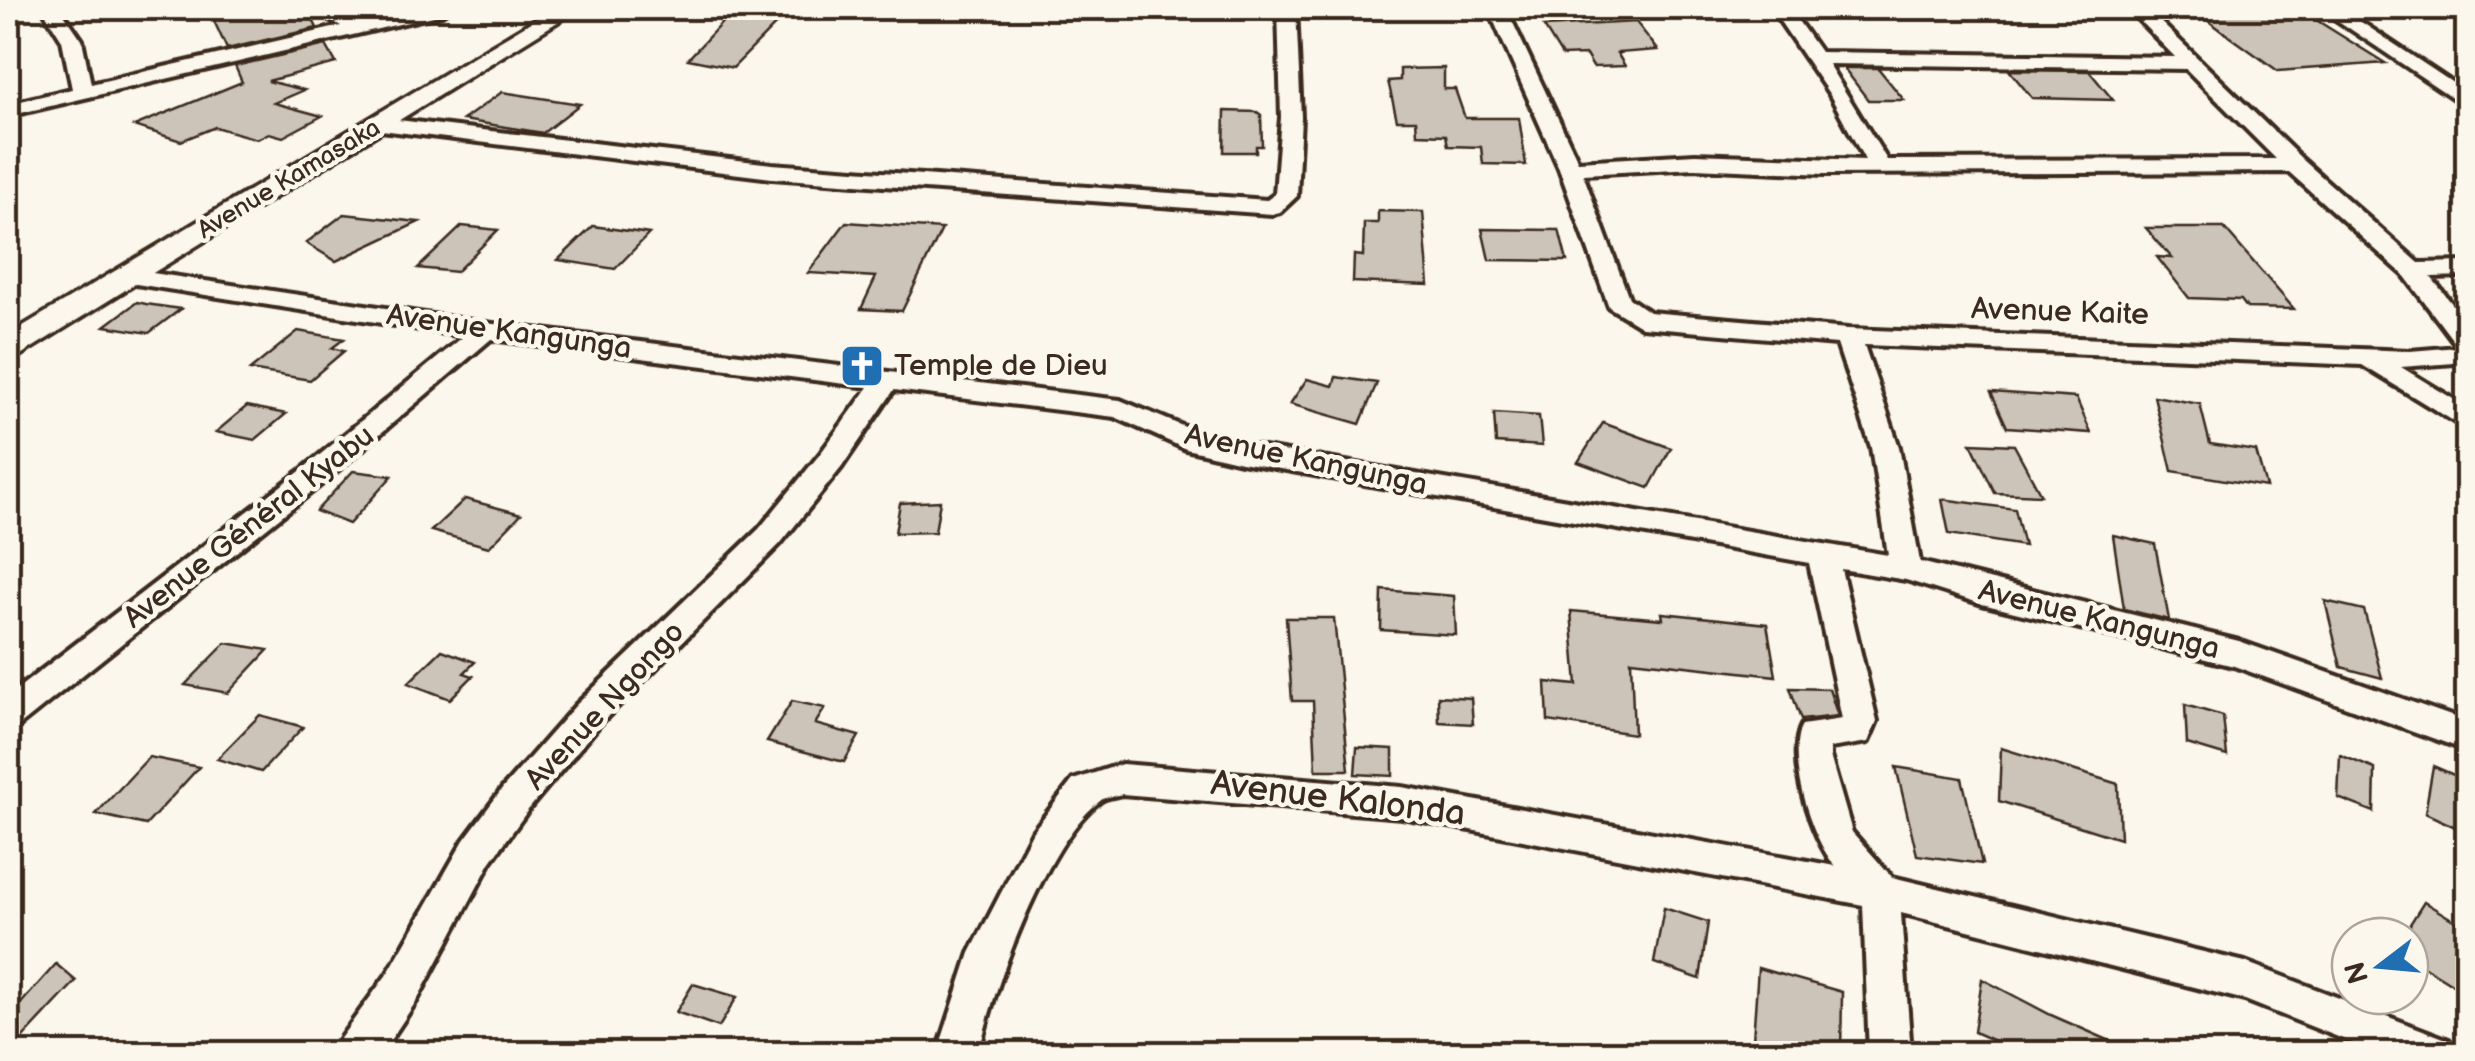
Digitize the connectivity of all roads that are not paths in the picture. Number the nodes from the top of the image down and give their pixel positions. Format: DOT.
graph roads {
  1 [pos="51,8"];
  2 [pos="319,8"];
  3 [pos="442,8"];
  4 [pos="569,8"];
  5 [pos="1287,8"];
  6 [pos="1497,8"];
  7 [pos="1780,8"];
  8 [pos="2136,8"];
  9 [pos="2328,8"];
  10 [pos="358,28"];
  11 [pos="1814,58"];
  12 [pos="2188,63"];
  13 [pos="83,93"];
  14 [pos="2468,102"];
  15 [pos="8,110"];
  16 [pos="381,124"];
  17 [pos="2295,165"];
  18 [pos="1880,166"];
  19 [pos="1570,168"];
  20 [pos="2468,269"];
  21 [pos="2413,270"];
  22 [pos="126,276"];
  23 [pos="485,330"];
  24 [pos="1848,336"];
  25 [pos="2468,342"];
  26 [pos="8,349"];
  27 [pos="2468,354"];
  28 [pos="2367,356"];
  29 [pos="886,381"];
  30 [pos="2468,421"];
  31 [pos="1822,552"];
  32 [pos="1906,568"];
  33 [pos="8,716"];
  34 [pos="2468,737"];
  35 [pos="1881,892"];
  36 [pos="354,1054"];
  37 [pos="958,1054"];
  38 [pos="1890,1054"];
  39 [pos="2434,1054"];
  1 -- 13 [label="street"];
  2 -- 10 [label="street"];
  3 -- 10 [label="street"];
  4 -- 16 [label="street, Avenue Kamasaka"];
  5 -- 16 [label="street"];
  6 -- 19 [label="street"];
  7 -- 11 [label="street"];
  8 -- 12 [label="street"];
  9 -- 14 [label="street"];
  10 -- 13 [label="street"];
  11 -- 12 [label="street"];
  11 -- 18 [label="street"];
  12 -- 17 [label="street"];
  13 -- 15 [label="street"];
  16 -- 22 [label="street, Avenue Kamasaka"];
  17 -- 18 [label="street"];
  17 -- 21 [label="street"];
  18 -- 19 [label="street"];
  19 -- 24 [label="street, Avenue Kaite"];
  20 -- 21 [label="street"];
  21 -- 25 [label="street"];
  22 -- 23 [label="street, Avenue Kangunga"];
  22 -- 26 [label="street, Avenue Kamasaka"];
  23 -- 29 [label="street, Avenue Kangunga"];
  23 -- 33 [label="street, Avenue Général Kyabu"];
  24 -- 28 [label="street, Avenue Kaite"];
  24 -- 32 [label="street"];
  27 -- 28 [label="street, Avenue Kaite"];
  28 -- 30 [label="street"];
  29 -- 31 [label="street, Avenue Kangunga"];
  29 -- 36 [label="street, Avenue Ngongo"];
  31 -- 32 [label="street, Avenue Kangunga"];
  31 -- 35 [label="street"];
  32 -- 34 [label="street, Avenue Kangunga"];
  35 -- 37 [label="street, Avenue Kalonda"];
  35 -- 38 [label="street"];
  35 -- 39 [label="street, Avenue Kalonda"];
}
